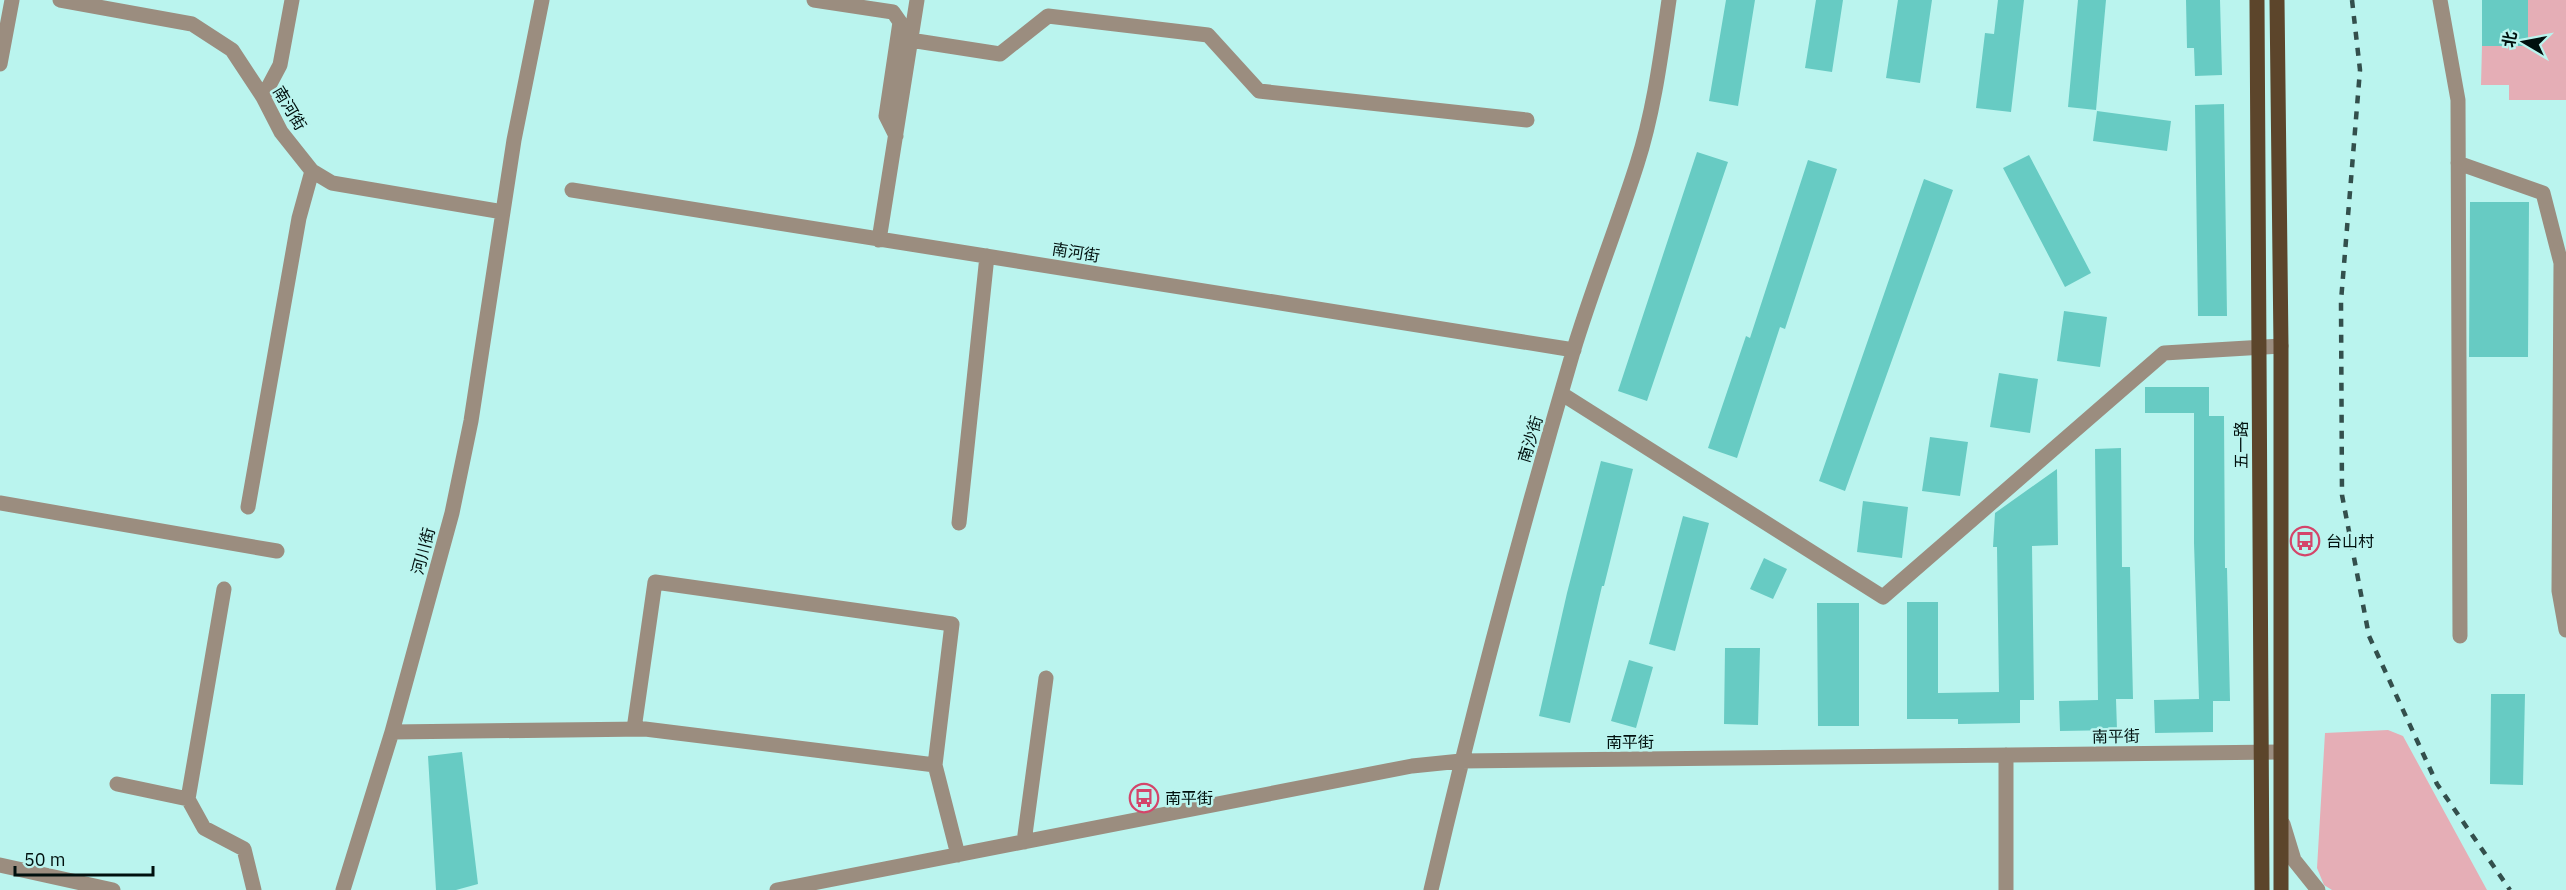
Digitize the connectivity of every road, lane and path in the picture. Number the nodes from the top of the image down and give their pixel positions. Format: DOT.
graph roads {
  1 [pos="12,0"];
  2 [pos="60,0"];
  3 [pos="292,0"];
  4 [pos="542,0"];
  5 [pos="814,0"];
  6 [pos="917,0"];
  7 [pos="1669,0"];
  8 [pos="2257,0"];
  9 [pos="2277,0"];
  10 [pos="2439,0"];
  11 [pos="910,40"];
  12 [pos="0,64"];
  13 [pos="263,97"];
  14 [pos="1527,120"];
  15 [pos="896,136"];
  16 [pos="2458,163"];
  17 [pos="312,171"];
  18 [pos="572,190"];
  19 [pos="502,212"];
  20 [pos="879,240"];
  21 [pos="987,256"];
  22 [pos="2563,263"];
  23 [pos="2281,346"];
  24 [pos="2259,347"];
  25 [pos="1574,350"];
  26 [pos="1562,394"];
  27 [pos="0,505"];
  28 [pos="248,507"];
  29 [pos="959,523"];
  30 [pos="277,551"];
  31 [pos="224,589"];
  32 [pos="2566,630"];
  33 [pos="2460,636"];
  34 [pos="1046,678"];
  35 [pos="634,729"];
  36 [pos="392,732"];
  37 [pos="2260,752"];
  38 [pos="2280,752"];
  39 [pos="2006,755"];
  40 [pos="1461,761"];
  41 [pos="935,765"];
  42 [pos="117,784"];
  43 [pos="188,799"];
  44 [pos="2280,816"];
  45 [pos="1024,842"];
  46 [pos="958,855"];
  47 [pos="0,865"];
  48 [pos="83,887"];
  49 [pos="112,890"];
  50 [pos="254,890"];
  51 [pos="343,890"];
  52 [pos="777,890"];
  53 [pos="1431,890"];
  54 [pos="2006,890"];
  55 [pos="2262,890"];
  56 [pos="2281,890"];
  57 [pos="2318,890"];
  1 -- 12 [label="street"];
  2 -- 13 [label="street, 南河街"];
  3 -- 13 [label="street"];
  4 -- 19 [label="street, 河川街"];
  5 -- 15 [label="street"];
  6 -- 11 [label="street"];
  7 -- 25 [label="street, 南沙街"];
  8 -- 24 [label="main road, 五一路"];
  9 -- 23 [label="main road"];
  10 -- 16 [label="street"];
  11 -- 14 [label="street"];
  11 -- 15 [label="street"];
  13 -- 17 [label="street, 南河街"];
  15 -- 20 [label="street"];
  16 -- 22 [label="street"];
  16 -- 33 [label="street"];
  17 -- 19 [label="street, 南河街"];
  17 -- 28 [label="street"];
  18 -- 20 [label="street, 南河街"];
  19 -- 36 [label="street, 河川街"];
  20 -- 21 [label="street, 南河街"];
  21 -- 25 [label="street, 南河街"];
  21 -- 29 [label="street"];
  22 -- 32 [label="street"];
  23 -- 24 [label="street"];
  23 -- 38 [label="main road"];
  24 -- 26 [label="street"];
  24 -- 37 [label="main road, 五一路"];
  25 -- 26 [label="street, 南沙街"];
  26 -- 40 [label="street, 南沙街"];
  27 -- 30 [label="street"];
  31 -- 43 [label="street"];
  34 -- 45 [label="street"];
  35 -- 36 [label="street"];
  35 -- 41 [label="street"];
  35 -- 41 [label="street"];
  36 -- 51 [label="street, 河川街"];
  37 -- 38 [label="street, 南平街"];
  37 -- 39 [label="street, 南平街"];
  37 -- 55 [label="main road, 五一路"];
  38 -- 44 [label="main road"];
  39 -- 40 [label="street, 南平街"];
  39 -- 54 [label="street"];
  40 -- 45 [label="street, 南平街"];
  40 -- 53 [label="street, 南沙街"];
  41 -- 46 [label="street"];
  42 -- 43 [label="street"];
  43 -- 50 [label="street"];
  44 -- 56 [label="main road"];
  44 -- 57 [label="street"];
  45 -- 46 [label="street, 南平街"];
  46 -- 52 [label="street, 南平街"];
  47 -- 48 [label="street"];
  48 -- 49 [label="street"];
}
